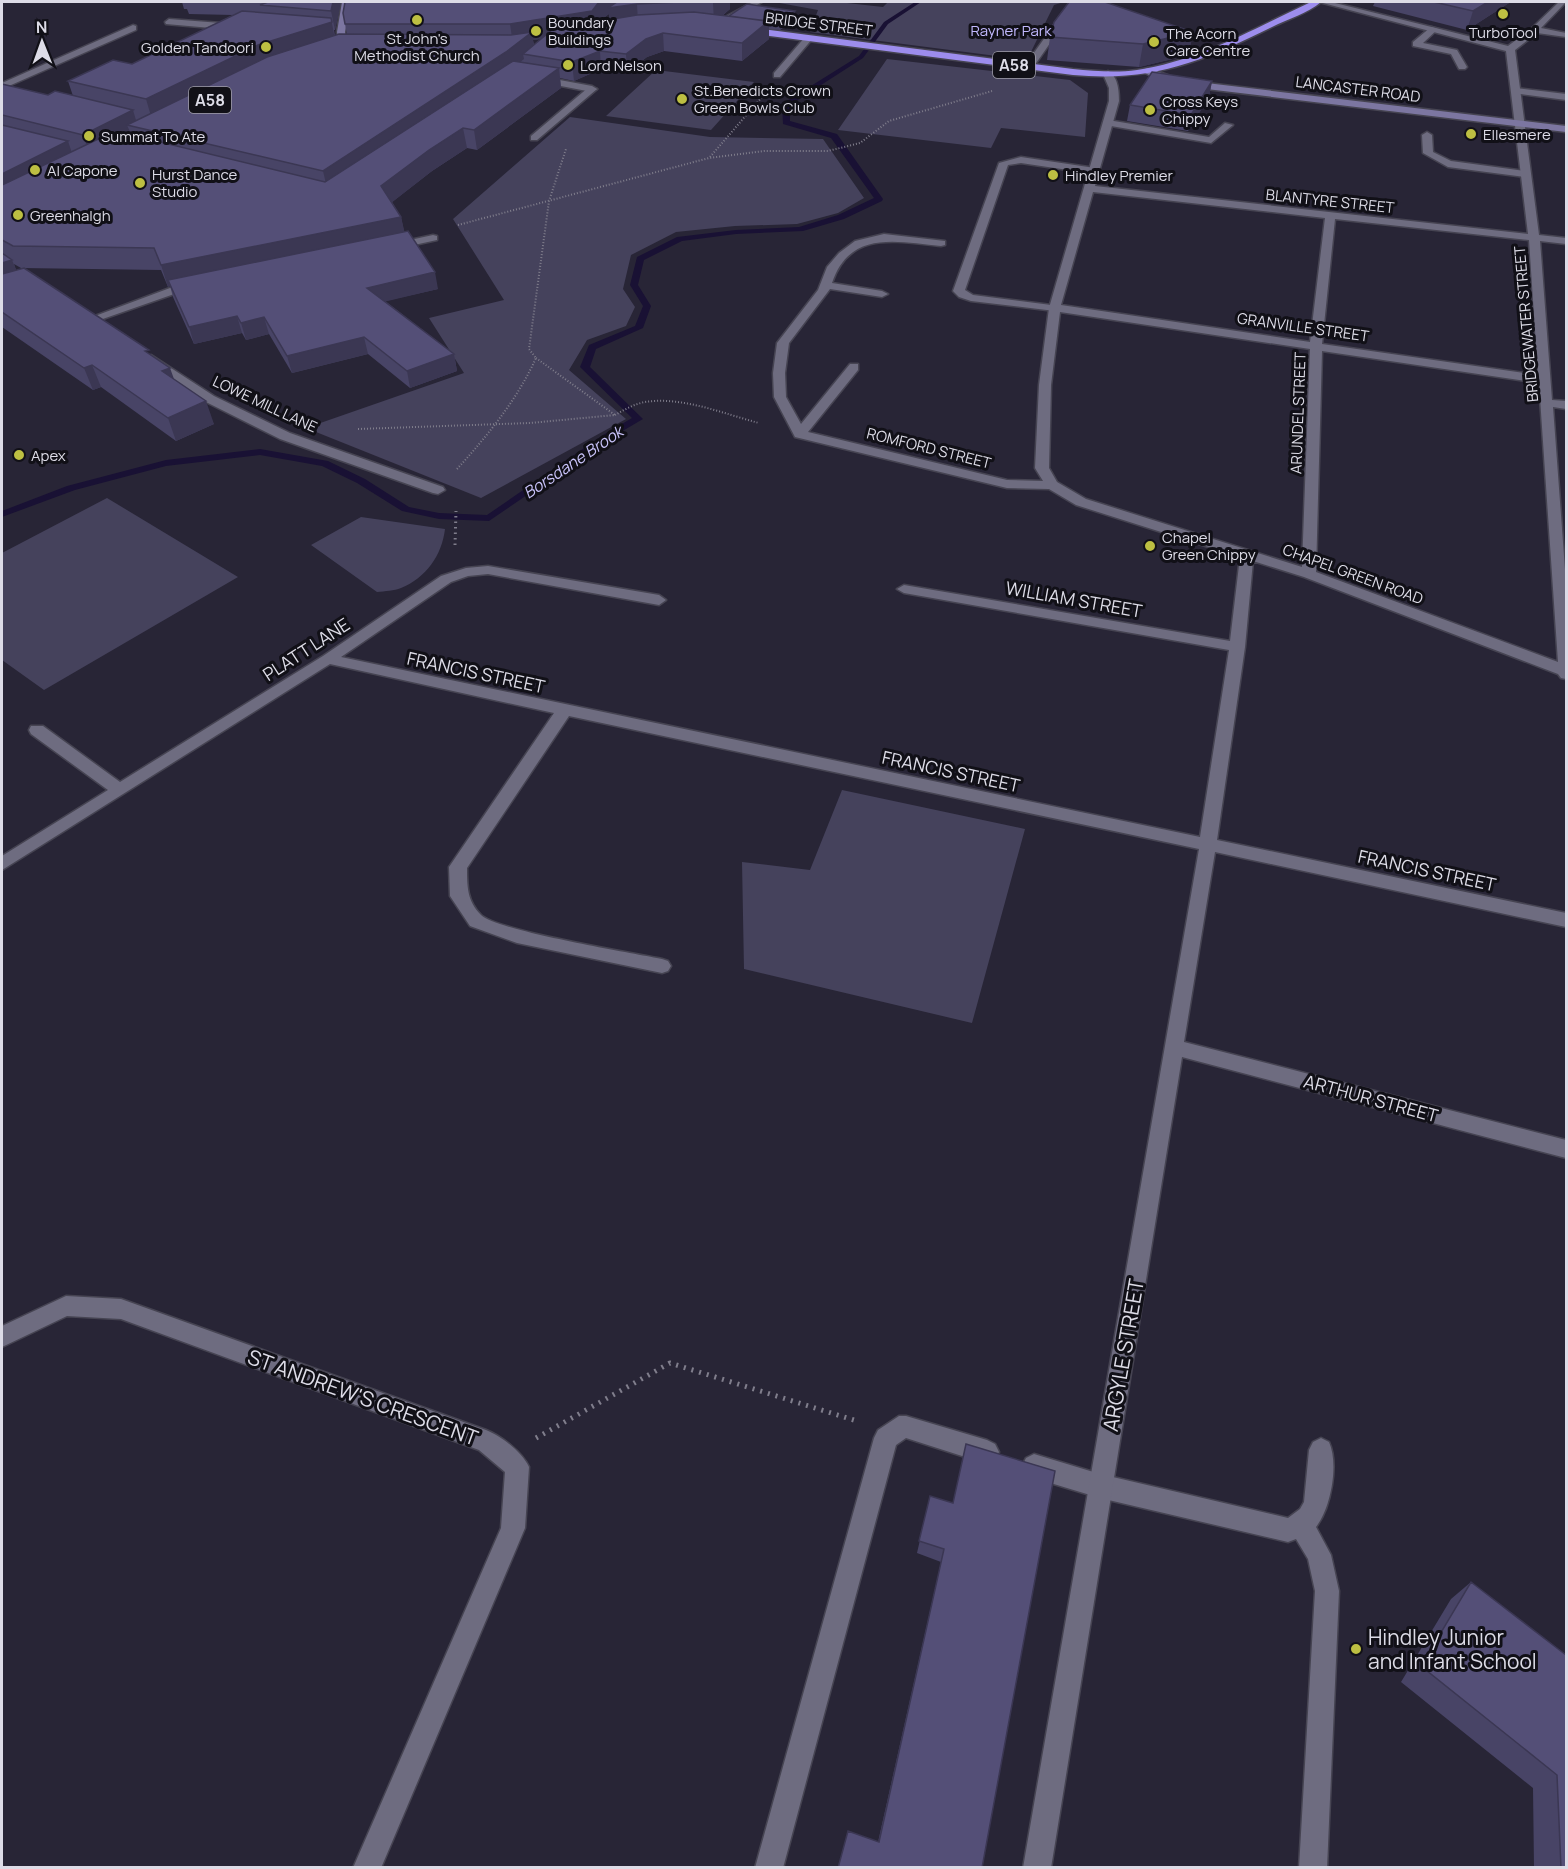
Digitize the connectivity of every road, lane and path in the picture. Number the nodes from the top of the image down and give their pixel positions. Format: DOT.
graph roads {
  1 [pos="346,2"];
  2 [pos="758,2"];
  3 [pos="1097,2"];
  4 [pos="1317,2"];
  5 [pos="1323,2"];
  6 [pos="1563,2"];
  7 [pos="723,21"];
  8 [pos="169,22"];
  9 [pos="133,28"];
  10 [pos="249,28"];
  11 [pos="734,29"];
  12 [pos="1434,29"];
  13 [pos="1535,30"];
  14 [pos="329,35"];
  15 [pos="1566,35"];
  16 [pos="341,36"];
  17 [pos="809,38"];
  18 [pos="343,48"];
  19 [pos="355,48"];
  20 [pos="1510,49"];
  21 [pos="333,51"];
  22 [pos="1029,67"];
  23 [pos="1462,67"];
  24 [pos="1148,71"];
  25 [pos="777,75"];
  26 [pos="1108,75"];
  27 [pos="524,77"];
  28 [pos="4,88"];
  29 [pos="998,90"];
  30 [pos="1516,91"];
  31 [pos="1566,97"];
  32 [pos="566,111"];
  33 [pos="1108,123"];
  34 [pos="1520,123"];
  35 [pos="1228,125"];
  36 [pos="1566,129"];
  37 [pos="1427,135"];
  38 [pos="534,138"];
  39 [pos="709,158"];
  40 [pos="1095,171"];
  41 [pos="1525,174"];
  42 [pos="1090,189"];
  43 [pos="549,201"];
  44 [pos="1330,217"];
  45 [pos="1534,237"];
  46 [pos="433,238"];
  47 [pos="1566,241"];
  48 [pos="941,243"];
  49 [pos="377,249"];
  50 [pos="207,284"];
  51 [pos="826,285"];
  52 [pos="882,294"];
  53 [pos="1055,308"];
  54 [pos="92,319"];
  55 [pos="1317,346"];
  56 [pos="142,352"];
  57 [pos="536,358"];
  58 [pos="854,367"];
  59 [pos="1545,380"];
  60 [pos="1548,403"];
  61 [pos="1566,405"];
  62 [pos="615,415"];
  63 [pos="495,425"];
  64 [pos="348,430"];
  65 [pos="800,434"];
  66 [pos="1052,485"];
  67 [pos="438,490"];
  68 [pos="456,507"];
  69 [pos="456,529"];
  70 [pos="1247,555"];
  71 [pos="1309,574"];
  72 [pos="904,589"];
  73 [pos="659,600"];
  74 [pos="1237,648"];
  75 [pos="328,659"];
  76 [pos="1566,671"];
  77 [pos="564,711"];
  78 [pos="37,730"];
  79 [pos="120,790"];
  80 [pos="1209,843"];
  81 [pos="2,864"];
  82 [pos="1566,920"];
  83 [pos="662,966"];
  84 [pos="1175,1047"];
  85 [pos="1566,1149"];
  86 [pos="2,1337"];
  87 [pos="892,1431"];
  88 [pos="1321,1450"];
  89 [pos="504,1456"];
  90 [pos="1100,1486"];
  91 [pos="1302,1526"];
  92 [pos="367,1868"];
  93 [pos="769,1868"];
  94 [pos="1037,1868"];
  95 [pos="1313,1868"];
  1 -- 16 [label="street"];
  2 -- 7 [label="street"];
  3 -- 22 [label="street"];
  4 -- 24 [label="highway, A58"];
  5 -- 12 [label="street"];
  6 -- 13 [label="street"];
  8 -- 10 [label="street"];
  9 -- 28 [label="street"];
  11 -- 17 [label="highway, BRIDGE STREET / A58"];
  12 -- 20 [label="street"];
  12 -- 23 [label="street"];
  13 -- 15 [label="street"];
  13 -- 20 [label="street"];
  14 -- 16 [label="street"];
  16 -- 18 [label="street"];
  17 -- 22 [label="highway, BRIDGE STREET / A58"];
  17 -- 25 [label="street"];
  18 -- 19 [label="highway"];
  18 -- 21 [label="highway"];
  20 -- 30 [label="street, BRIDGEWATER STREET"];
  22 -- 26 [label="highway, BRIDGE STREET / A58"];
  24 -- 26 [label="highway, BRIDGE STREET / A58"];
  24 -- 34 [label="street, LANCASTER ROAD"];
  25 -- 39 [label="path"];
  26 -- 33 [label="street"];
  27 -- 32 [label="street"];
  29 -- 39 [label="path"];
  30 -- 31 [label="street"];
  30 -- 34 [label="street, BRIDGEWATER STREET"];
  32 -- 38 [label="street"];
  32 -- 43 [label="path"];
  33 -- 35 [label="street"];
  33 -- 40 [label="street"];
  34 -- 36 [label="street, LANCASTER ROAD"];
  34 -- 41 [label="street, BRIDGEWATER STREET"];
  37 -- 41 [label="street"];
  39 -- 43 [label="path"];
  40 -- 42 [label="street"];
  40 -- 53 [label="street, GRANVILLE STREET"];
  41 -- 45 [label="street, BRIDGEWATER STREET"];
  42 -- 44 [label="street, BLANTYRE STREET"];
  42 -- 53 [label="street"];
  43 -- 46 [label="path"];
  43 -- 57 [label="path"];
  44 -- 45 [label="street, BLANTYRE STREET"];
  44 -- 55 [label="street, ARUNDEL STREET"];
  45 -- 47 [label="street, BLANTYRE STREET"];
  45 -- 59 [label="street, BRIDGEWATER STREET"];
  46 -- 49 [label="street"];
  48 -- 51 [label="street"];
  50 -- 54 [label="street"];
  51 -- 52 [label="street"];
  51 -- 65 [label="street"];
  53 -- 55 [label="street, GRANVILLE STREET"];
  53 -- 66 [label="street"];
  55 -- 59 [label="street, GRANVILLE STREET"];
  55 -- 71 [label="street, ARUNDEL STREET"];
  56 -- 67 [label="street, LOWE MILL LANE"];
  57 -- 62 [label="path"];
  57 -- 63 [label="path"];
  58 -- 65 [label="street"];
  59 -- 60 [label="street, BRIDGEWATER STREET"];
  60 -- 61 [label="street"];
  60 -- 76 [label="street, BRIDGEWATER STREET"];
  62 -- 63 [label="path"];
  62 -- 65 [label="path"];
  63 -- 64 [label="path"];
  63 -- 67 [label="path"];
  65 -- 66 [label="street, ROMFORD STREET"];
  66 -- 70 [label="street, CHAPEL GREEN ROAD"];
  68 -- 69 [label="path"];
  70 -- 71 [label="street, CHAPEL GREEN ROAD"];
  70 -- 74 [label="street, ARGYLE STREET"];
  71 -- 76 [label="street, CHAPEL GREEN ROAD"];
  72 -- 74 [label="street, WILLIAM STREET"];
  73 -- 75 [label="street, PLATT LANE"];
  74 -- 80 [label="street, ARGYLE STREET"];
  75 -- 77 [label="street, FRANCIS STREET"];
  75 -- 79 [label="street, PLATT LANE"];
  77 -- 80 [label="street, FRANCIS STREET"];
  77 -- 83 [label="street"];
  78 -- 79 [label="street"];
  79 -- 81 [label="street, PLATT LANE"];
  80 -- 82 [label="street, FRANCIS STREET"];
  80 -- 84 [label="street, ARGYLE STREET"];
  84 -- 85 [label="street, ARTHUR STREET"];
  84 -- 90 [label="street, ARGYLE STREET"];
  86 -- 89 [label="street, ST ANDREW'S CRESCENT"];
  87 -- 89 [label="path"];
  87 -- 90 [label="street"];
  87 -- 93 [label="street"];
  88 -- 91 [label="street"];
  89 -- 92 [label="street, ST ANDREW'S CRESCENT"];
  90 -- 91 [label="street"];
  90 -- 94 [label="street, ARGYLE STREET"];
  91 -- 95 [label="street"];
}
